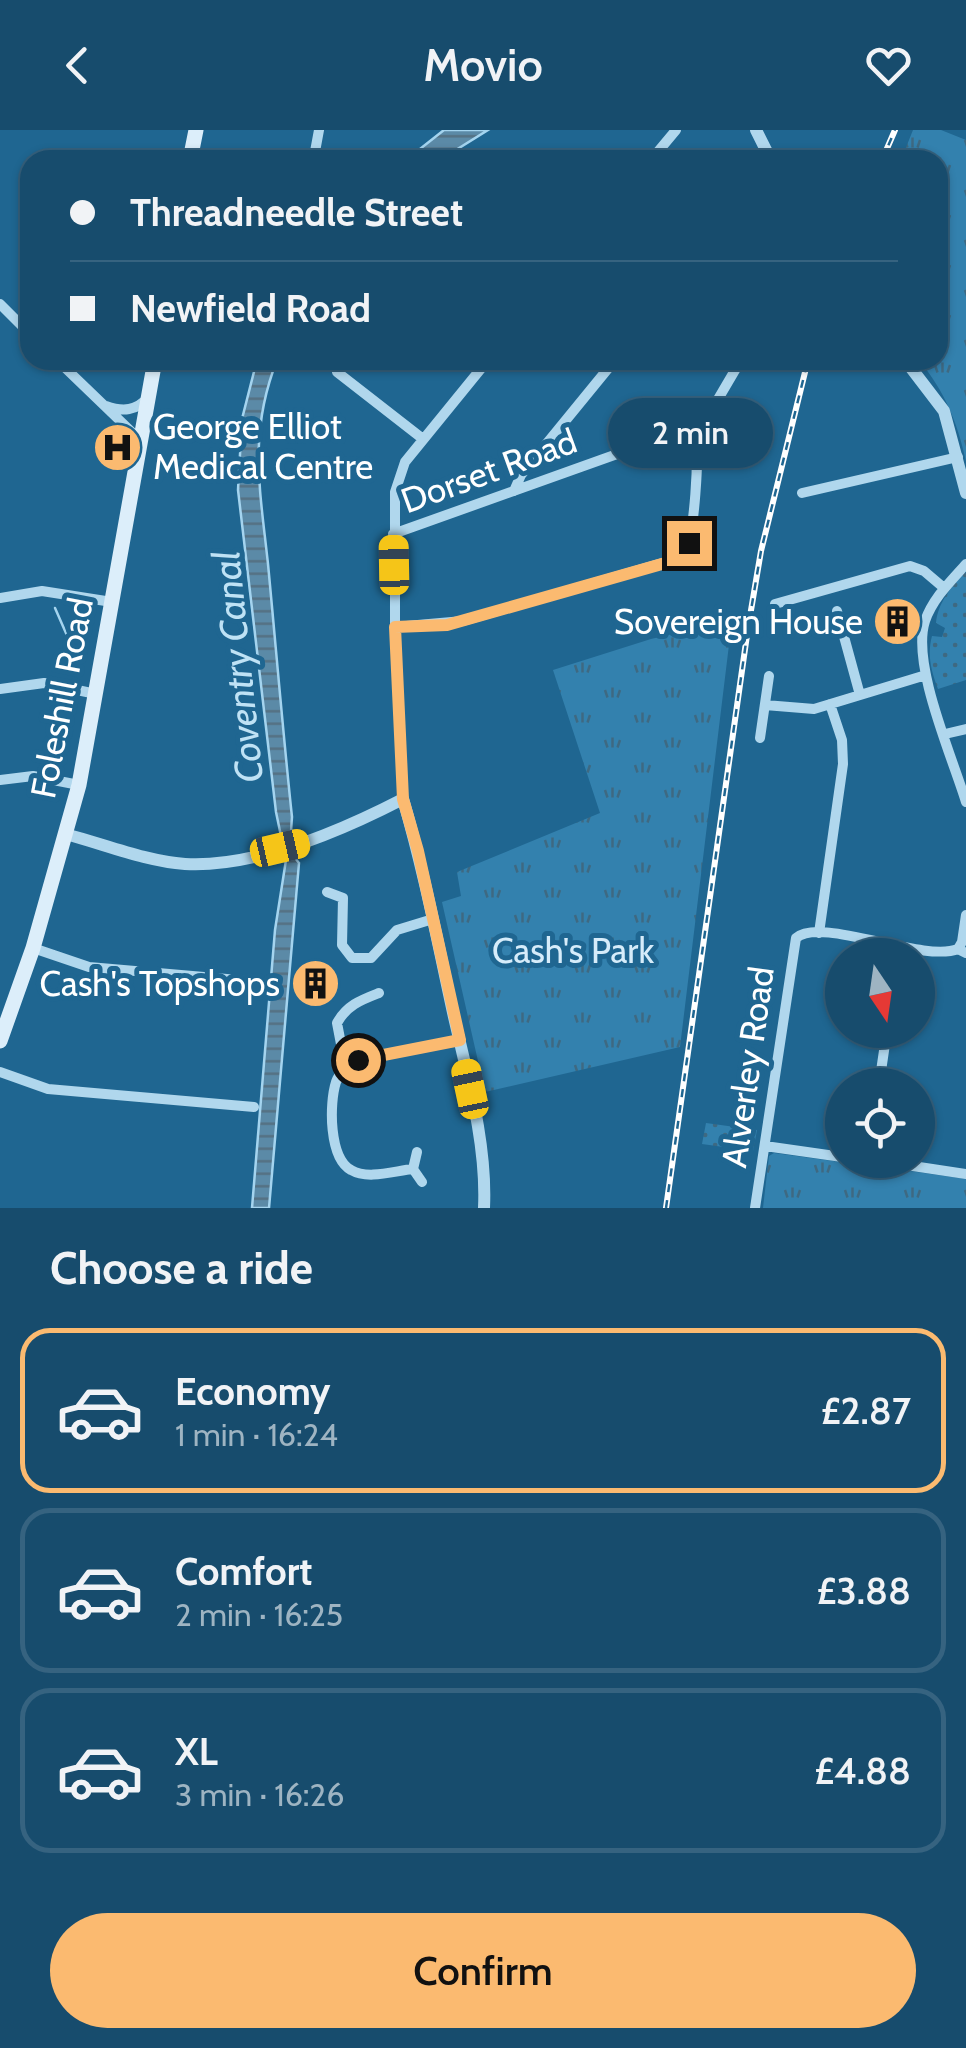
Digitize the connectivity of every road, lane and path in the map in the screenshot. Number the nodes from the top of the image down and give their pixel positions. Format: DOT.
graph roads {
  1 [pos="676,130"];
  2 [pos="659,150"];
  3 [pos="0,304"];
  4 [pos="20,324"];
  5 [pos="67,370"];
  6 [pos="153,370"];
  7 [pos="338,370"];
  8 [pos="480,370"];
  9 [pos="607,370"];
  10 [pos="735,370"];
  11 [pos="913,370"];
  12 [pos="149,396"];
  13 [pos="105,406"];
  14 [pos="696,427"];
  15 [pos="423,439"];
  16 [pos="140,440"];
  17 [pos="958,457"];
  18 [pos="514,491"];
  19 [pos="966,493"];
  20 [pos="802,494"];
  21 [pos="393,534"];
  22 [pos="966,564"];
  23 [pos="944,588"];
  24 [pos="0,598"];
  25 [pos="112,602"];
  26 [pos="775,604"];
  27 [pos="837,611"];
  28 [pos="395,627"];
  29 [pos="926,675"];
  30 [pos="769,676"];
  31 [pos="0,689"];
  32 [pos="96,694"];
  33 [pos="860,695"];
  34 [pos="830,704"];
  35 [pos="765,705"];
  36 [pos="966,729"];
  37 [pos="945,734"];
  38 [pos="760,738"];
  39 [pos="0,780"];
  40 [pos="79,785"];
  41 [pos="403,799"];
  42 [pos="966,802"];
  43 [pos="65,834"];
  44 [pos="352,885"];
  45 [pos="328,892"];
  46 [pos="341,895"];
  47 [pos="966,915"];
  48 [pos="433,919"];
  49 [pos="819,934"];
  50 [pos="854,938"];
  51 [pos="33,948"];
  52 [pos="935,950"];
  53 [pos="962,951"];
  54 [pos="261,982"];
  55 [pos="380,992"];
  56 [pos="460,1040"];
  57 [pos="0,1041"];
  58 [pos="352,1062"];
  59 [pos="0,1072"];
  60 [pos="254,1107"];
  61 [pos="765,1146"];
  62 [pos="417,1152"];
  63 [pos="825,1155"];
  64 [pos="412,1169"];
  65 [pos="935,1169"];
  66 [pos="966,1174"];
  67 [pos="422,1182"];
  68 [pos="484,1208"];
  69 [pos="755,1208"];
  1 -- 2 [label="street"];
  3 -- 4 [label="street"];
  5 -- 13 [label="street"];
  6 -- 12 [label="main road, Foleshill Road"];
  7 -- 15 [label="street"];
  8 -- 15 [label="street"];
  9 -- 18 [label="street"];
  10 -- 14 [label="street"];
  11 -- 17 [label="street"];
  12 -- 13 [label="street"];
  12 -- 16 [label="main road, Foleshill Road"];
  13 -- 16 [label="street"];
  14 -- 18 [label="street, Dorset Road"];
  14 -- 28 [label="street"];
  15 -- 21 [label="street"];
  16 -- 25 [label="main road, Foleshill Road"];
  17 -- 19 [label="street"];
  17 -- 20 [label="street"];
  18 -- 21 [label="street, Dorset Road"];
  21 -- 28 [label="street"];
  22 -- 23 [label="street"];
  23 -- 26 [label="street"];
  23 -- 29 [label="street"];
  24 -- 25 [label="street"];
  25 -- 32 [label="main road, Foleshill Road"];
  27 -- 33 [label="street"];
  28 -- 41 [label="street"];
  29 -- 33 [label="street"];
  29 -- 37 [label="street"];
  30 -- 35 [label="street"];
  31 -- 32 [label="street"];
  32 -- 40 [label="main road, Foleshill Road"];
  33 -- 34 [label="street"];
  34 -- 35 [label="street"];
  34 -- 49 [label="street"];
  35 -- 38 [label="street"];
  36 -- 37 [label="street"];
  37 -- 42 [label="street"];
  39 -- 40 [label="street"];
  40 -- 43 [label="main road, Foleshill Road"];
  41 -- 43 [label="street"];
  41 -- 48 [label="street"];
  43 -- 51 [label="main road, Foleshill Road"];
  44 -- 46 [label="street"];
  45 -- 46 [label="street"];
  46 -- 48 [label="street"];
  47 -- 53 [label="street"];
  48 -- 56 [label="street"];
  49 -- 50 [label="street"];
  49 -- 61 [label="street, Alverley Road"];
  51 -- 54 [label="street"];
  51 -- 57 [label="main road, Foleshill Road"];
  52 -- 53 [label="street"];
  55 -- 58 [label="street"];
  56 -- 58 [label="street"];
  56 -- 68 [label="street"];
  58 -- 64 [label="street"];
  59 -- 60 [label="street"];
  61 -- 63 [label="street"];
  61 -- 69 [label="street, Alverley Road"];
  62 -- 64 [label="street"];
  64 -- 67 [label="street"];
  65 -- 66 [label="street"];
}
